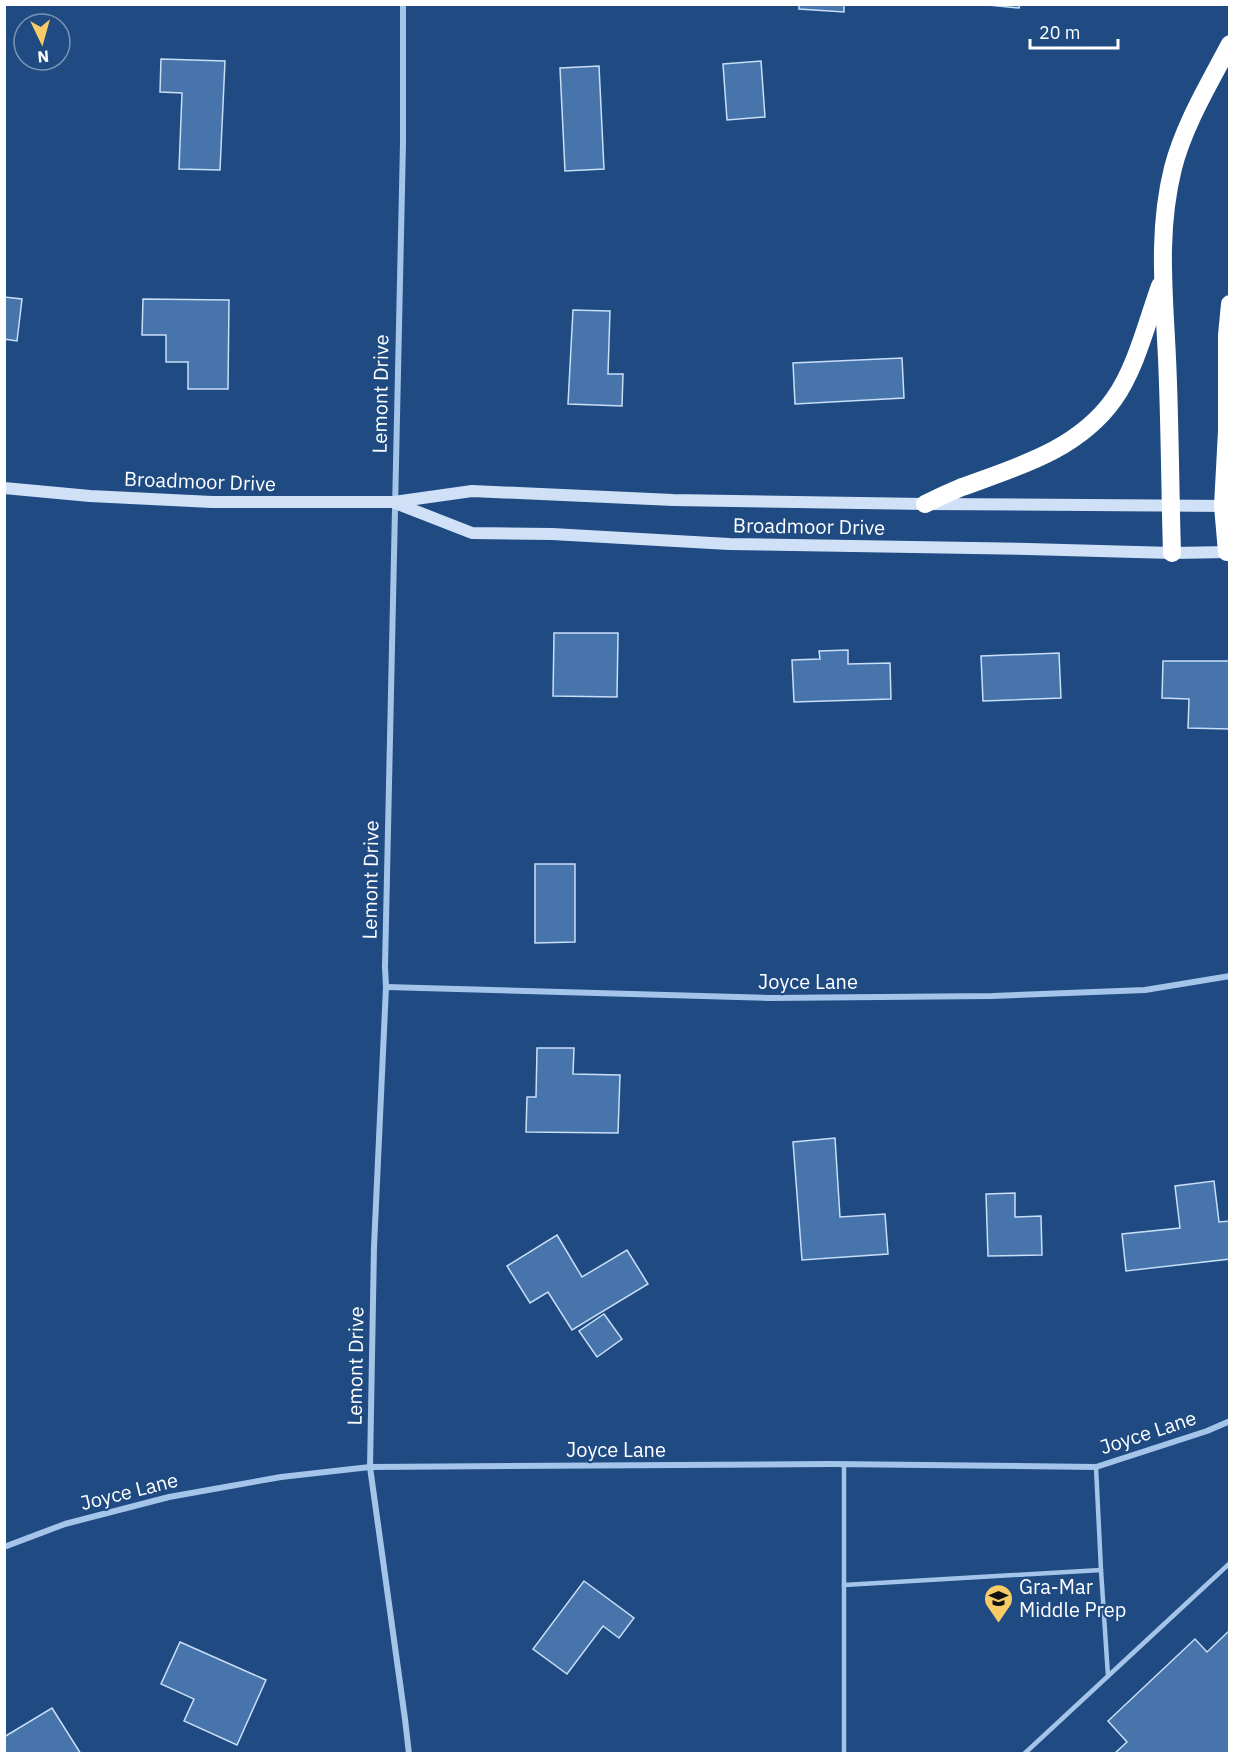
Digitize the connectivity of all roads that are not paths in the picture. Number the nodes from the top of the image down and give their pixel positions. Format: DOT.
graph roads {
  1 [pos="403,4"];
  2 [pos="1230,44"];
  3 [pos="1162,278"];
  4 [pos="1230,304"];
  5 [pos="4,488"];
  6 [pos="394,502"];
  7 [pos="925,504"];
  8 [pos="1171,506"];
  9 [pos="1226,506"];
  10 [pos="1228,552"];
  11 [pos="1172,553"];
  12 [pos="1230,976"];
  13 [pos="386,987"];
  14 [pos="1230,1421"];
  15 [pos="844,1464"];
  16 [pos="370,1467"];
  17 [pos="1096,1467"];
  18 [pos="4,1547"];
  19 [pos="1230,1563"];
  20 [pos="1101,1570"];
  21 [pos="844,1585"];
  22 [pos="1108,1676"];
  23 [pos="409,1754"];
  24 [pos="844,1754"];
  25 [pos="1024,1754"];
  1 -- 6 [label="street, Lemont Drive"];
  2 -- 3 [label="highway"];
  3 -- 7 [label="highway"];
  3 -- 8 [label="highway"];
  4 -- 9 [label="highway"];
  5 -- 6 [label="main road, Broadmoor Drive"];
  6 -- 7 [label="main road, Broadmoor Drive"];
  6 -- 11 [label="main road, Broadmoor Drive"];
  6 -- 13 [label="street, Lemont Drive"];
  7 -- 8 [label="main road, Broadmoor Drive"];
  8 -- 9 [label="main road, Broadmoor Drive"];
  8 -- 11 [label="highway"];
  9 -- 10 [label="highway"];
  10 -- 11 [label="main road, Broadmoor Drive"];
  12 -- 13 [label="street, Joyce Lane"];
  13 -- 16 [label="street, Lemont Drive"];
  14 -- 17 [label="street, Joyce Lane"];
  15 -- 16 [label="street, Joyce Lane"];
  15 -- 17 [label="street, Joyce Lane"];
  15 -- 21 [label="lane"];
  16 -- 18 [label="street, Joyce Lane"];
  16 -- 23 [label="street, Lemont Drive"];
  17 -- 20 [label="lane"];
  19 -- 22 [label="lane"];
  20 -- 21 [label="lane"];
  20 -- 22 [label="lane"];
  21 -- 24 [label="lane"];
  22 -- 25 [label="lane"];
}
